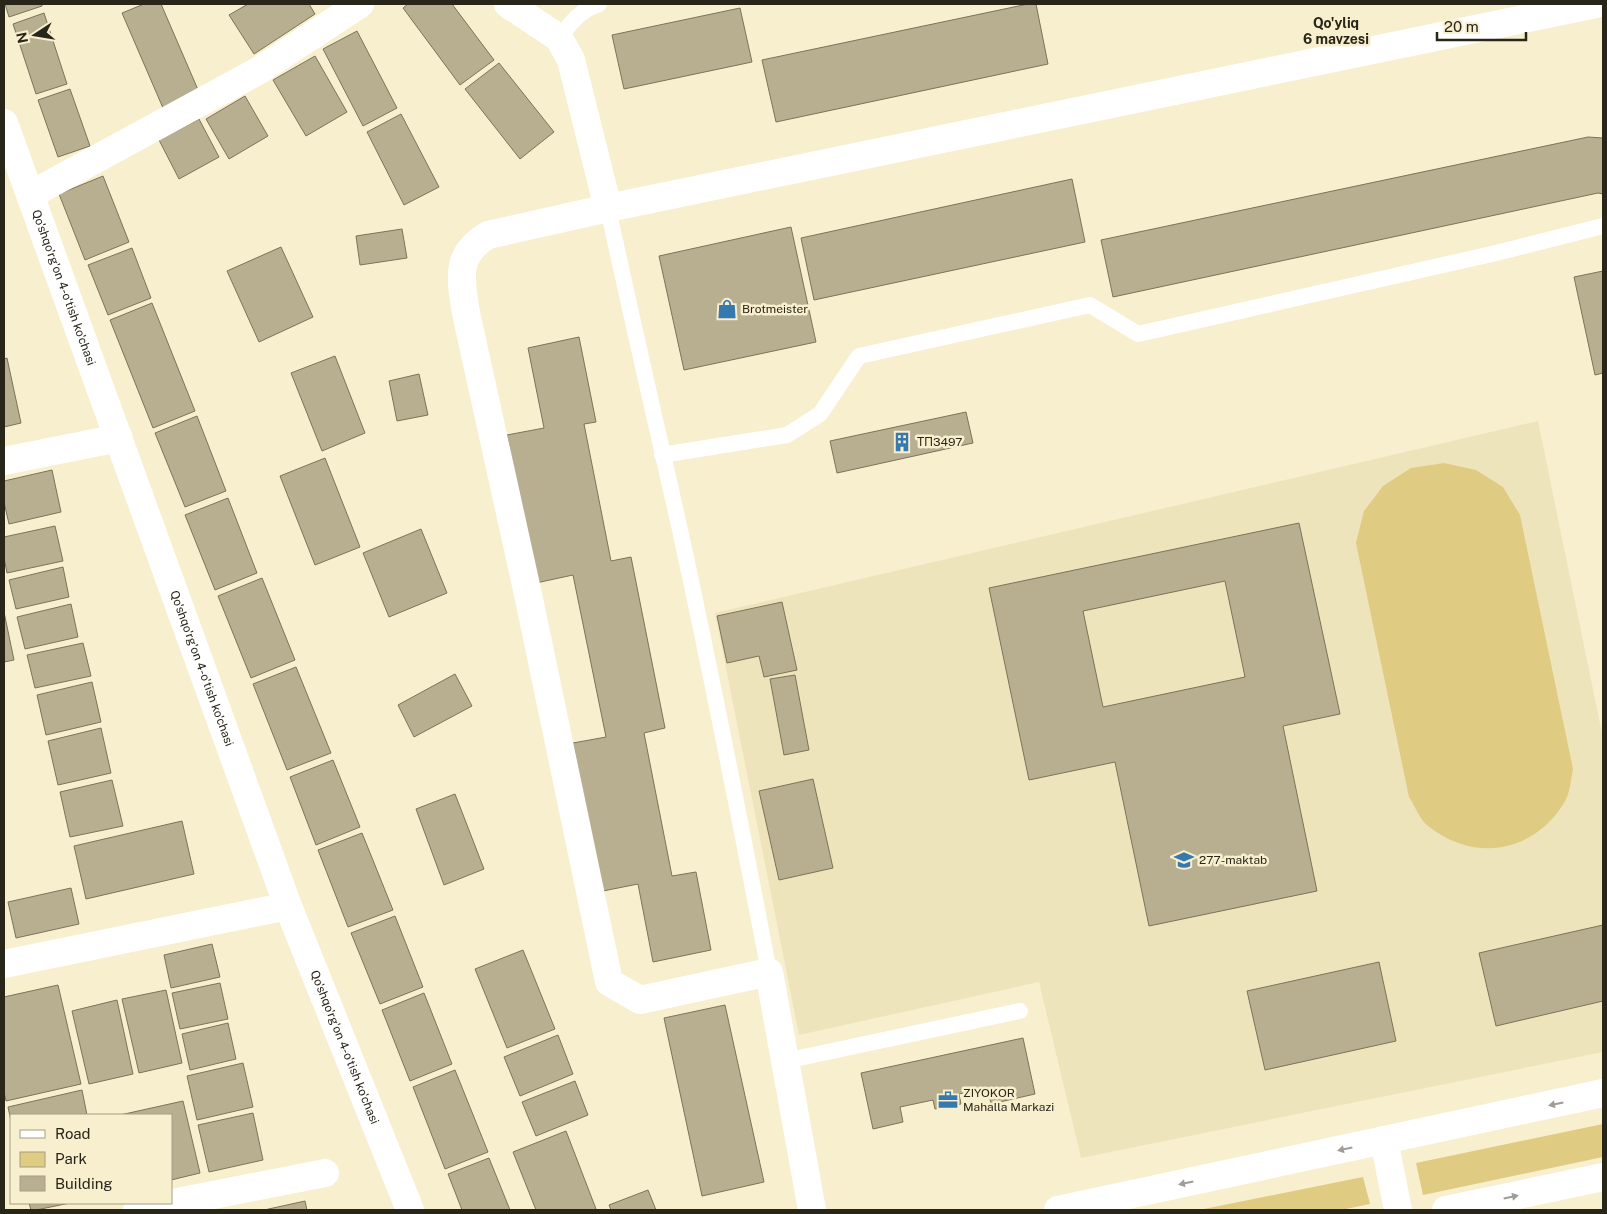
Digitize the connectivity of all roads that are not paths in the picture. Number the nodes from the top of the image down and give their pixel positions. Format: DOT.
graph roads {
  1 [pos="360,4"];
  2 [pos="508,4"];
  3 [pos="599,4"];
  4 [pos="1596,4"];
  5 [pos="559,38"];
  6 [pos="4,123"];
  7 [pos="30,195"];
  8 [pos="608,208"];
  9 [pos="1603,226"];
  10 [pos="119,438"];
  11 [pos="662,455"];
  12 [pos="4,460"];
  13 [pos="288,906"];
  14 [pos="4,964"];
  15 [pos="769,972"];
  16 [pos="1020,1011"];
  17 [pos="785,1061"];
  18 [pos="1603,1093"];
  19 [pos="1384,1140"];
  20 [pos="325,1173"];
  21 [pos="1603,1177"];
  22 [pos="172,1203"];
  23 [pos="167,1204"];
  24 [pos="1482,1207"];
  25 [pos="137,1210"];
  26 [pos="410,1210"];
  27 [pos="812,1210"];
  28 [pos="1058,1210"];
  29 [pos="1398,1210"];
  30 [pos="1446,1210"];
  1 -- 7 [label="street"];
  2 -- 5 [label="street"];
  3 -- 5 [label="lane"];
  4 -- 8 [label="street"];
  5 -- 8 [label="street"];
  6 -- 7 [label="street, Qo'shqo'rg'on 4-o'tish ko'chasi"];
  7 -- 10 [label="street, Qo'shqo'rg'on 4-o'tish ko'chasi"];
  8 -- 11 [label="lane"];
  8 -- 15 [label="street"];
  9 -- 11 [label="lane"];
  10 -- 12 [label="street"];
  10 -- 13 [label="street, Qo'shqo'rg'on 4-o'tish ko'chasi"];
  11 -- 15 [label="lane"];
  13 -- 14 [label="street"];
  13 -- 26 [label="street, Qo'shqo'rg'on 4-o'tish ko'chasi"];
  15 -- 17 [label="street"];
  16 -- 17 [label="lane"];
  17 -- 27 [label="street"];
  18 -- 19 [label="street, one-way"];
  19 -- 28 [label="street, one-way"];
  19 -- 29 [label="street"];
  20 -- 22 [label="street"];
  24 -- 21 [label="street, one-way"];
  23 -- 25 [label="street"];
  24 -- 30 [label="street"];
}
